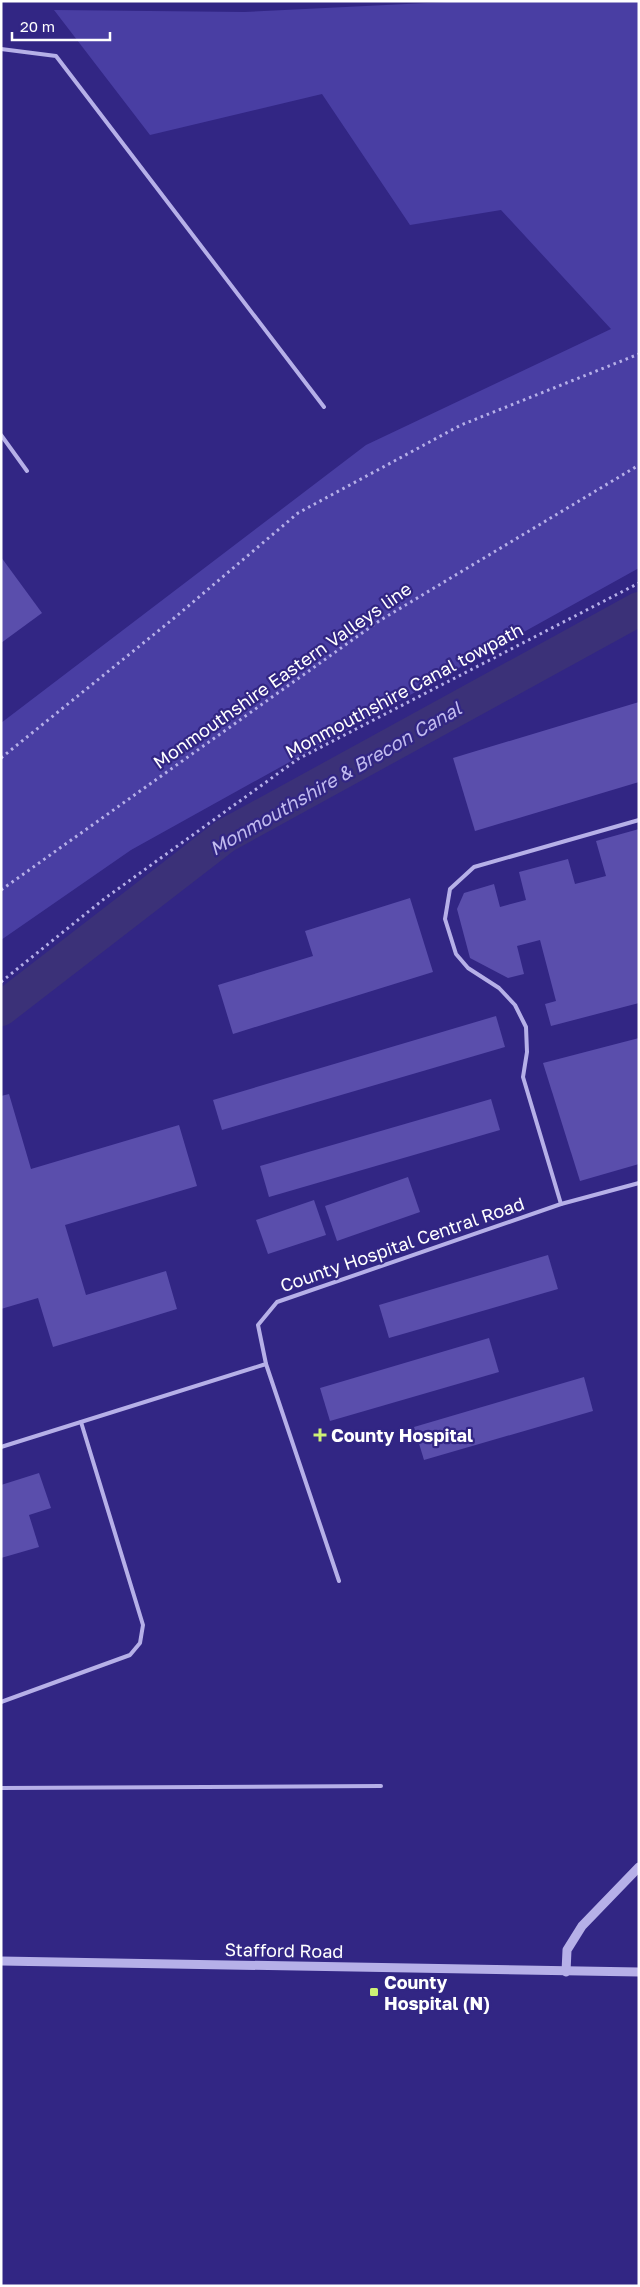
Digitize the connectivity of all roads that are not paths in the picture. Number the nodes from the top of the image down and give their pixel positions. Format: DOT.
graph roads {
  1 [pos="1,50"];
  2 [pos="324,407"];
  3 [pos="1,435"];
  4 [pos="27,471"];
  5 [pos="639,820"];
  6 [pos="639,1183"];
  7 [pos="561,1204"];
  8 [pos="266,1364"];
  9 [pos="81,1422"];
  10 [pos="1,1447"];
  11 [pos="339,1581"];
  12 [pos="1,1702"];
  13 [pos="381,1786"];
  14 [pos="1,1788"];
  15 [pos="639,1867"];
  16 [pos="1,1961"];
  17 [pos="566,1972"];
  18 [pos="639,1972"];
  1 -- 2 [label="lane"];
  3 -- 4 [label="lane"];
  5 -- 7 [label="lane"];
  6 -- 7 [label="lane, County Hospital Central Road"];
  7 -- 8 [label="lane, County Hospital Central Road"];
  8 -- 9 [label="lane"];
  8 -- 11 [label="lane"];
  9 -- 10 [label="lane"];
  9 -- 12 [label="lane"];
  13 -- 14 [label="lane"];
  15 -- 17 [label="street"];
  16 -- 17 [label="street, Stafford Road"];
  17 -- 18 [label="street, Stafford Road"];
}
